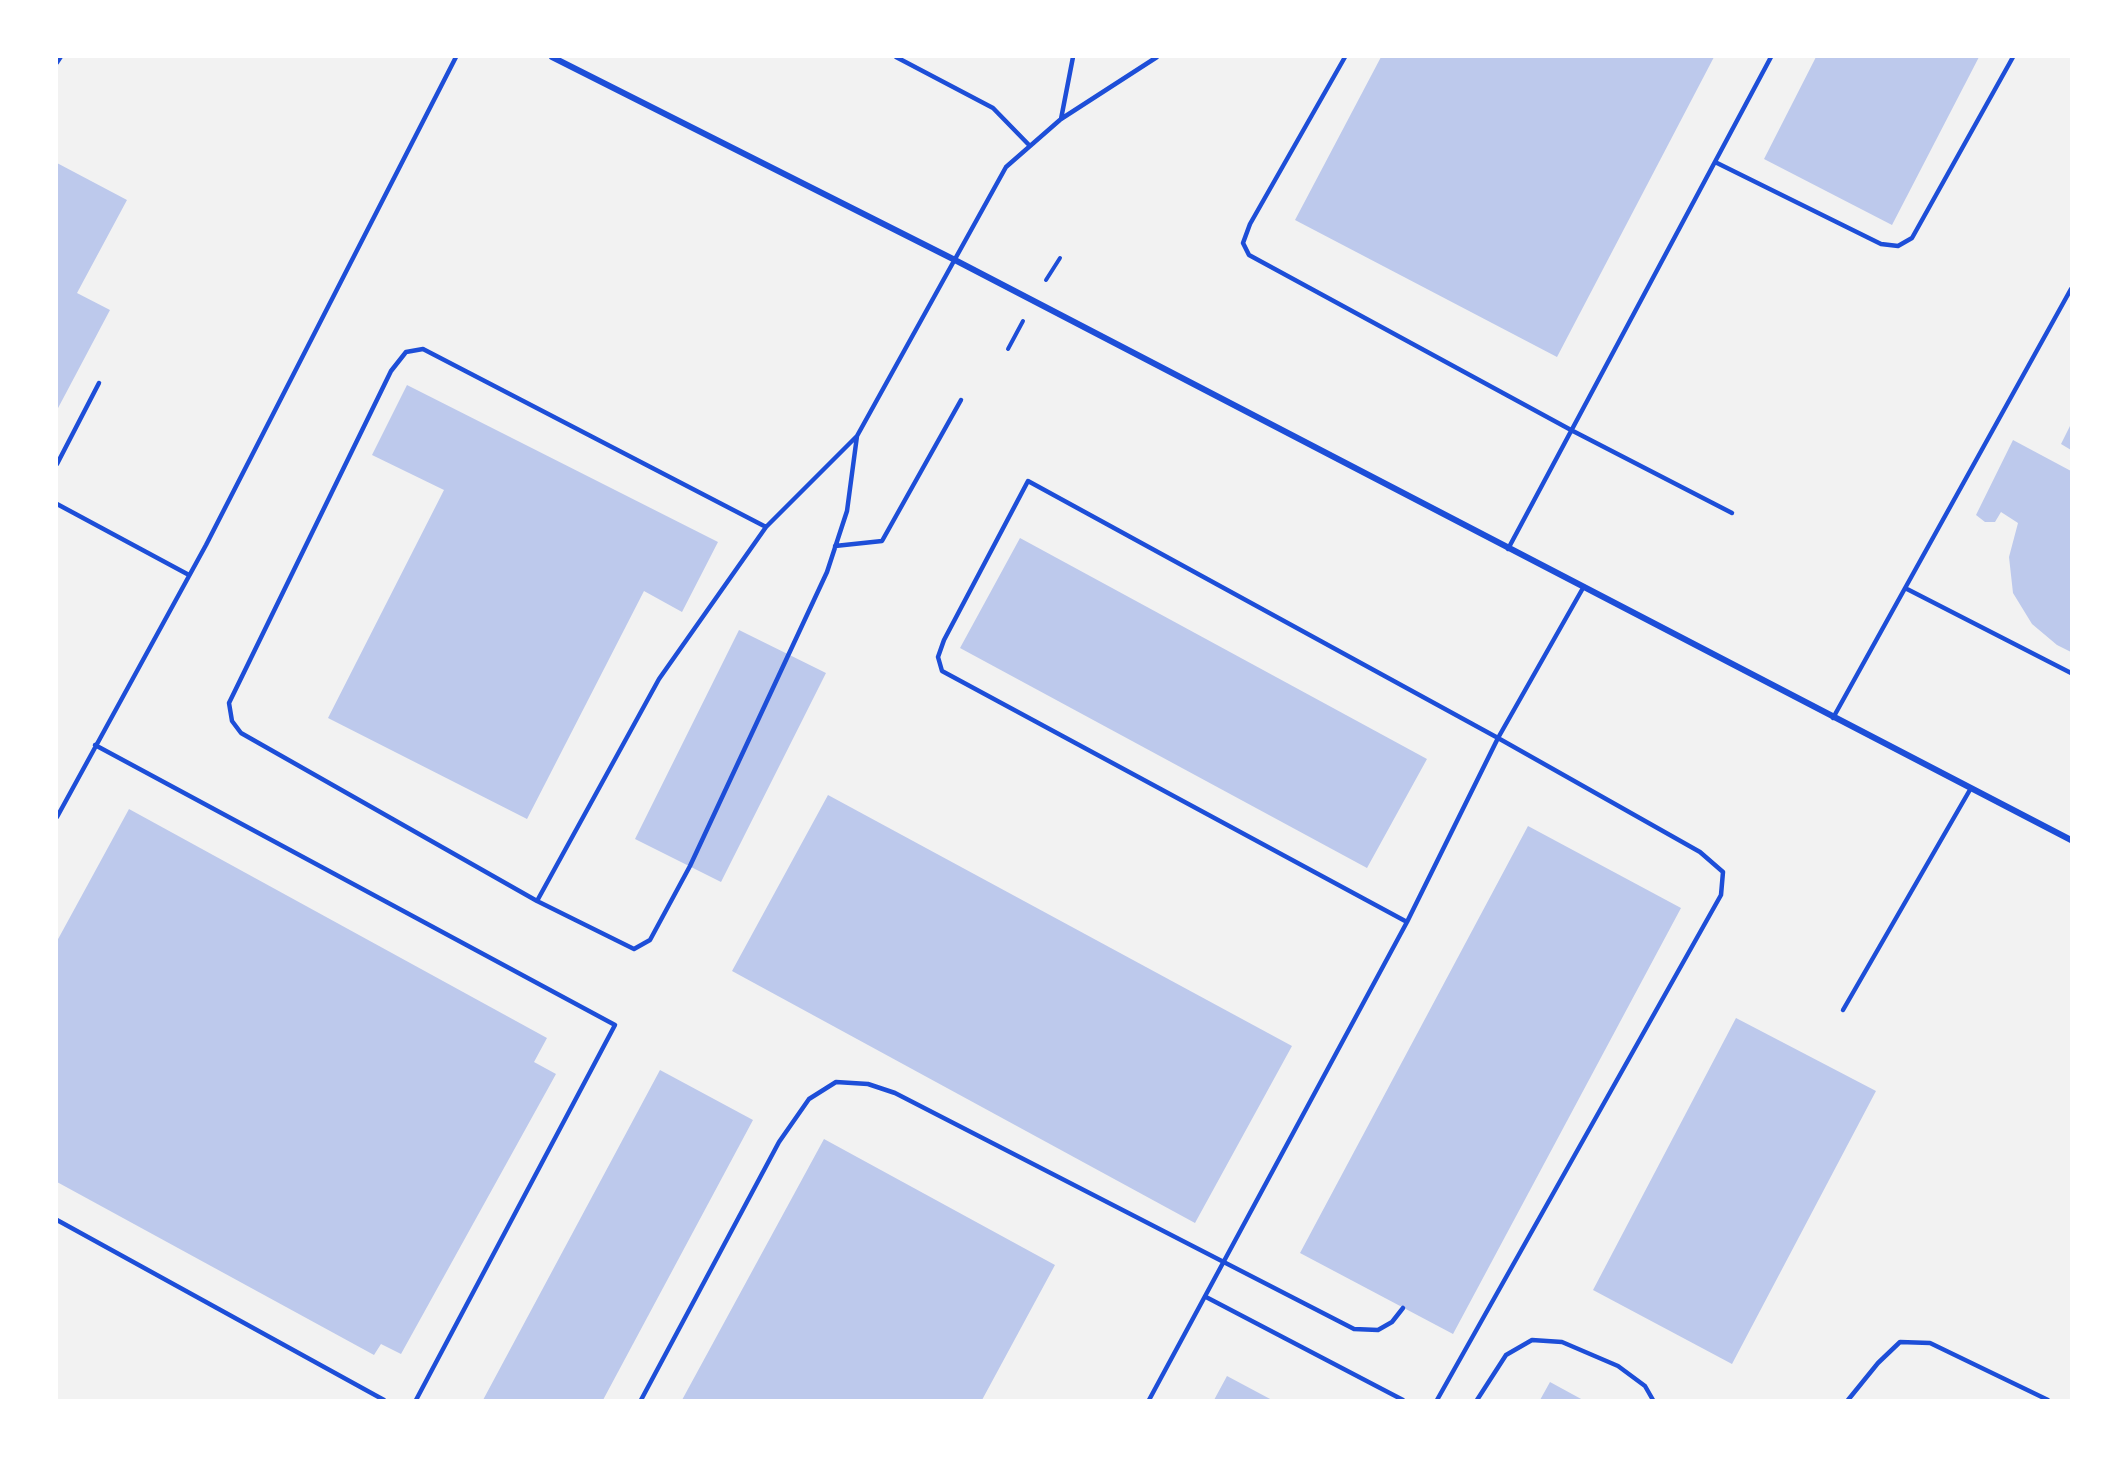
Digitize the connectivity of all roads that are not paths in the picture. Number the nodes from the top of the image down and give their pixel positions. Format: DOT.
graph roads {
  1 [pos="456,57"];
  2 [pos="552,57"];
  3 [pos="896,57"];
  4 [pos="1073,57"];
  5 [pos="1157,57"];
  6 [pos="1345,57"];
  7 [pos="1771,57"];
  8 [pos="2013,57"];
  9 [pos="1061,119"];
  10 [pos="1030,146"];
  11 [pos="1715,162"];
  12 [pos="953,259"];
  13 [pos="2071,289"];
  14 [pos="99,383"];
  15 [pos="962,400"];
  16 [pos="1571,430"];
  17 [pos="857,436"];
  18 [pos="57,464"];
  19 [pos="57,504"];
  20 [pos="1732,513"];
  21 [pos="766,527"];
  22 [pos="835,546"];
  23 [pos="1508,549"];
  24 [pos="189,575"];
  25 [pos="1583,588"];
  26 [pos="1906,589"];
  27 [pos="2071,673"];
  28 [pos="1833,718"];
  29 [pos="1498,738"];
  30 [pos="95,745"];
  31 [pos="1971,788"];
  32 [pos="57,817"];
  33 [pos="2071,840"];
  34 [pos="537,901"];
  35 [pos="1407,922"];
  36 [pos="1843,1010"];
  37 [pos="57,1220"];
  38 [pos="1224,1264"];
  39 [pos="1206,1296"];
  40 [pos="1403,1308"];
  41 [pos="384,1400"];
  42 [pos="416,1400"];
  43 [pos="641,1400"];
  44 [pos="1149,1400"];
  45 [pos="1403,1400"];
  46 [pos="1437,1400"];
  47 [pos="1477,1400"];
  48 [pos="1653,1400"];
  49 [pos="1848,1400"];
  50 [pos="2048,1400"];
  1 -- 24 [label="lane"];
  2 -- 12 [label="street"];
  3 -- 10 [label="lane"];
  4 -- 9 [label="lane"];
  5 -- 9 [label="lane"];
  6 -- 16 [label="lane"];
  7 -- 11 [label="lane"];
  8 -- 11 [label="lane"];
  9 -- 10 [label="lane"];
  10 -- 12 [label="lane"];
  11 -- 16 [label="lane"];
  12 -- 17 [label="lane"];
  12 -- 23 [label="street"];
  13 -- 26 [label="lane"];
  14 -- 18 [label="lane"];
  15 -- 22 [label="lane"];
  16 -- 20 [label="lane"];
  16 -- 23 [label="lane"];
  17 -- 21 [label="lane"];
  17 -- 22 [label="lane"];
  19 -- 24 [label="lane"];
  21 -- 34 [label="lane"];
  21 -- 34 [label="lane"];
  22 -- 34 [label="lane"];
  23 -- 25 [label="street"];
  24 -- 30 [label="lane"];
  25 -- 28 [label="street"];
  25 -- 29 [label="lane"];
  26 -- 27 [label="lane"];
  26 -- 28 [label="lane"];
  28 -- 31 [label="street"];
  29 -- 35 [label="lane"];
  29 -- 35 [label="lane"];
  29 -- 46 [label="lane"];
  30 -- 32 [label="lane"];
  30 -- 42 [label="lane"];
  31 -- 33 [label="street"];
  31 -- 36 [label="lane"];
  35 -- 38 [label="lane"];
  37 -- 41 [label="lane"];
  38 -- 39 [label="lane"];
  38 -- 40 [label="lane"];
  38 -- 43 [label="lane"];
  39 -- 44 [label="lane"];
  39 -- 45 [label="lane"];
  47 -- 48 [label="lane"];
  49 -- 50 [label="lane"];
}
